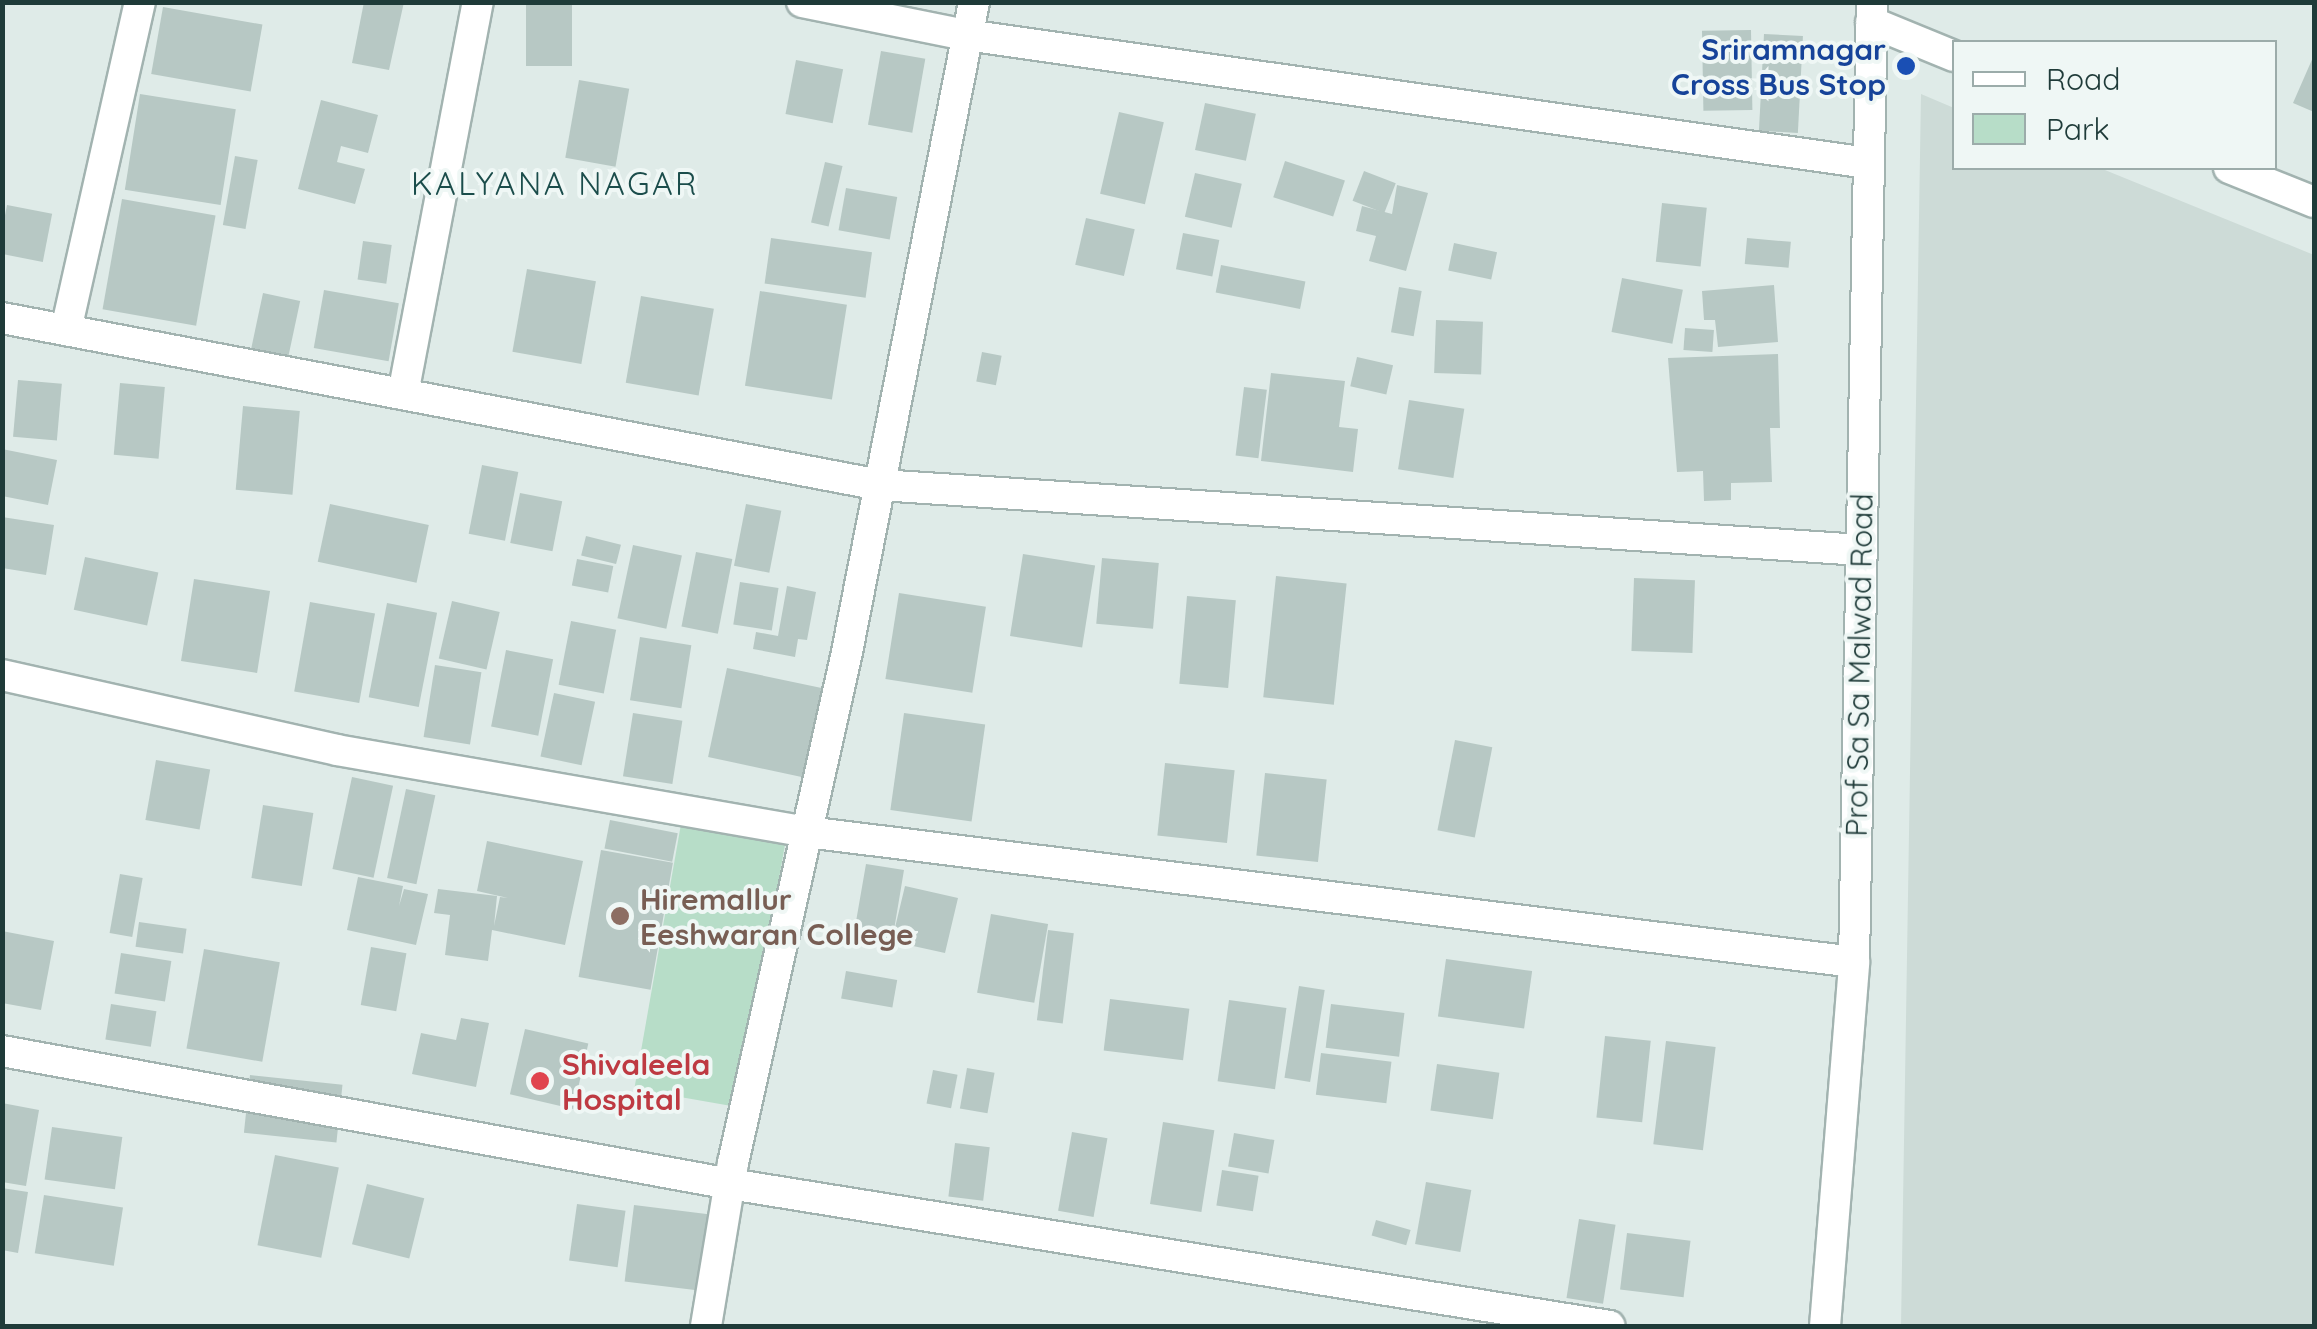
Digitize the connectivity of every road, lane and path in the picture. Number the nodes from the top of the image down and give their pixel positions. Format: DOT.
graph roads {
  1 [pos="140,2"];
  2 [pos="478,2"];
  3 [pos="802,2"];
  4 [pos="974,2"];
  5 [pos="1872,12"];
  6 [pos="966,35"];
  7 [pos="1952,55"];
  8 [pos="1868,163"];
  9 [pos="2234,170"];
  10 [pos="2314,202"];
  11 [pos="2,318"];
  12 [pos="66,330"];
  13 [pos="402,394"];
  14 [pos="880,484"];
  15 [pos="1861,550"];
  16 [pos="2,675"];
  17 [pos="807,832"];
  18 [pos="1854,962"];
  19 [pos="2,1051"];
  20 [pos="730,1184"];
  21 [pos="706,1326"];
  22 [pos="1610,1326"];
  23 [pos="1825,1326"];
  1 -- 12 [label="street"];
  2 -- 13 [label="street"];
  3 -- 6 [label="street"];
  4 -- 6 [label="street"];
  5 -- 7 [label="street"];
  5 -- 8 [label="street, Prof Sa Sa Malwad Road"];
  6 -- 8 [label="street"];
  6 -- 14 [label="street"];
  8 -- 15 [label="street, Prof Sa Sa Malwad Road"];
  9 -- 10 [label="street"];
  11 -- 12 [label="street"];
  12 -- 13 [label="street"];
  13 -- 14 [label="street"];
  14 -- 15 [label="street"];
  14 -- 17 [label="street"];
  15 -- 18 [label="street, Prof Sa Sa Malwad Road"];
  16 -- 17 [label="street"];
  17 -- 18 [label="street"];
  17 -- 20 [label="street"];
  18 -- 23 [label="street, Prof Sa Sa Malwad Road"];
  19 -- 20 [label="street"];
  20 -- 21 [label="street"];
  20 -- 22 [label="street"];
}
